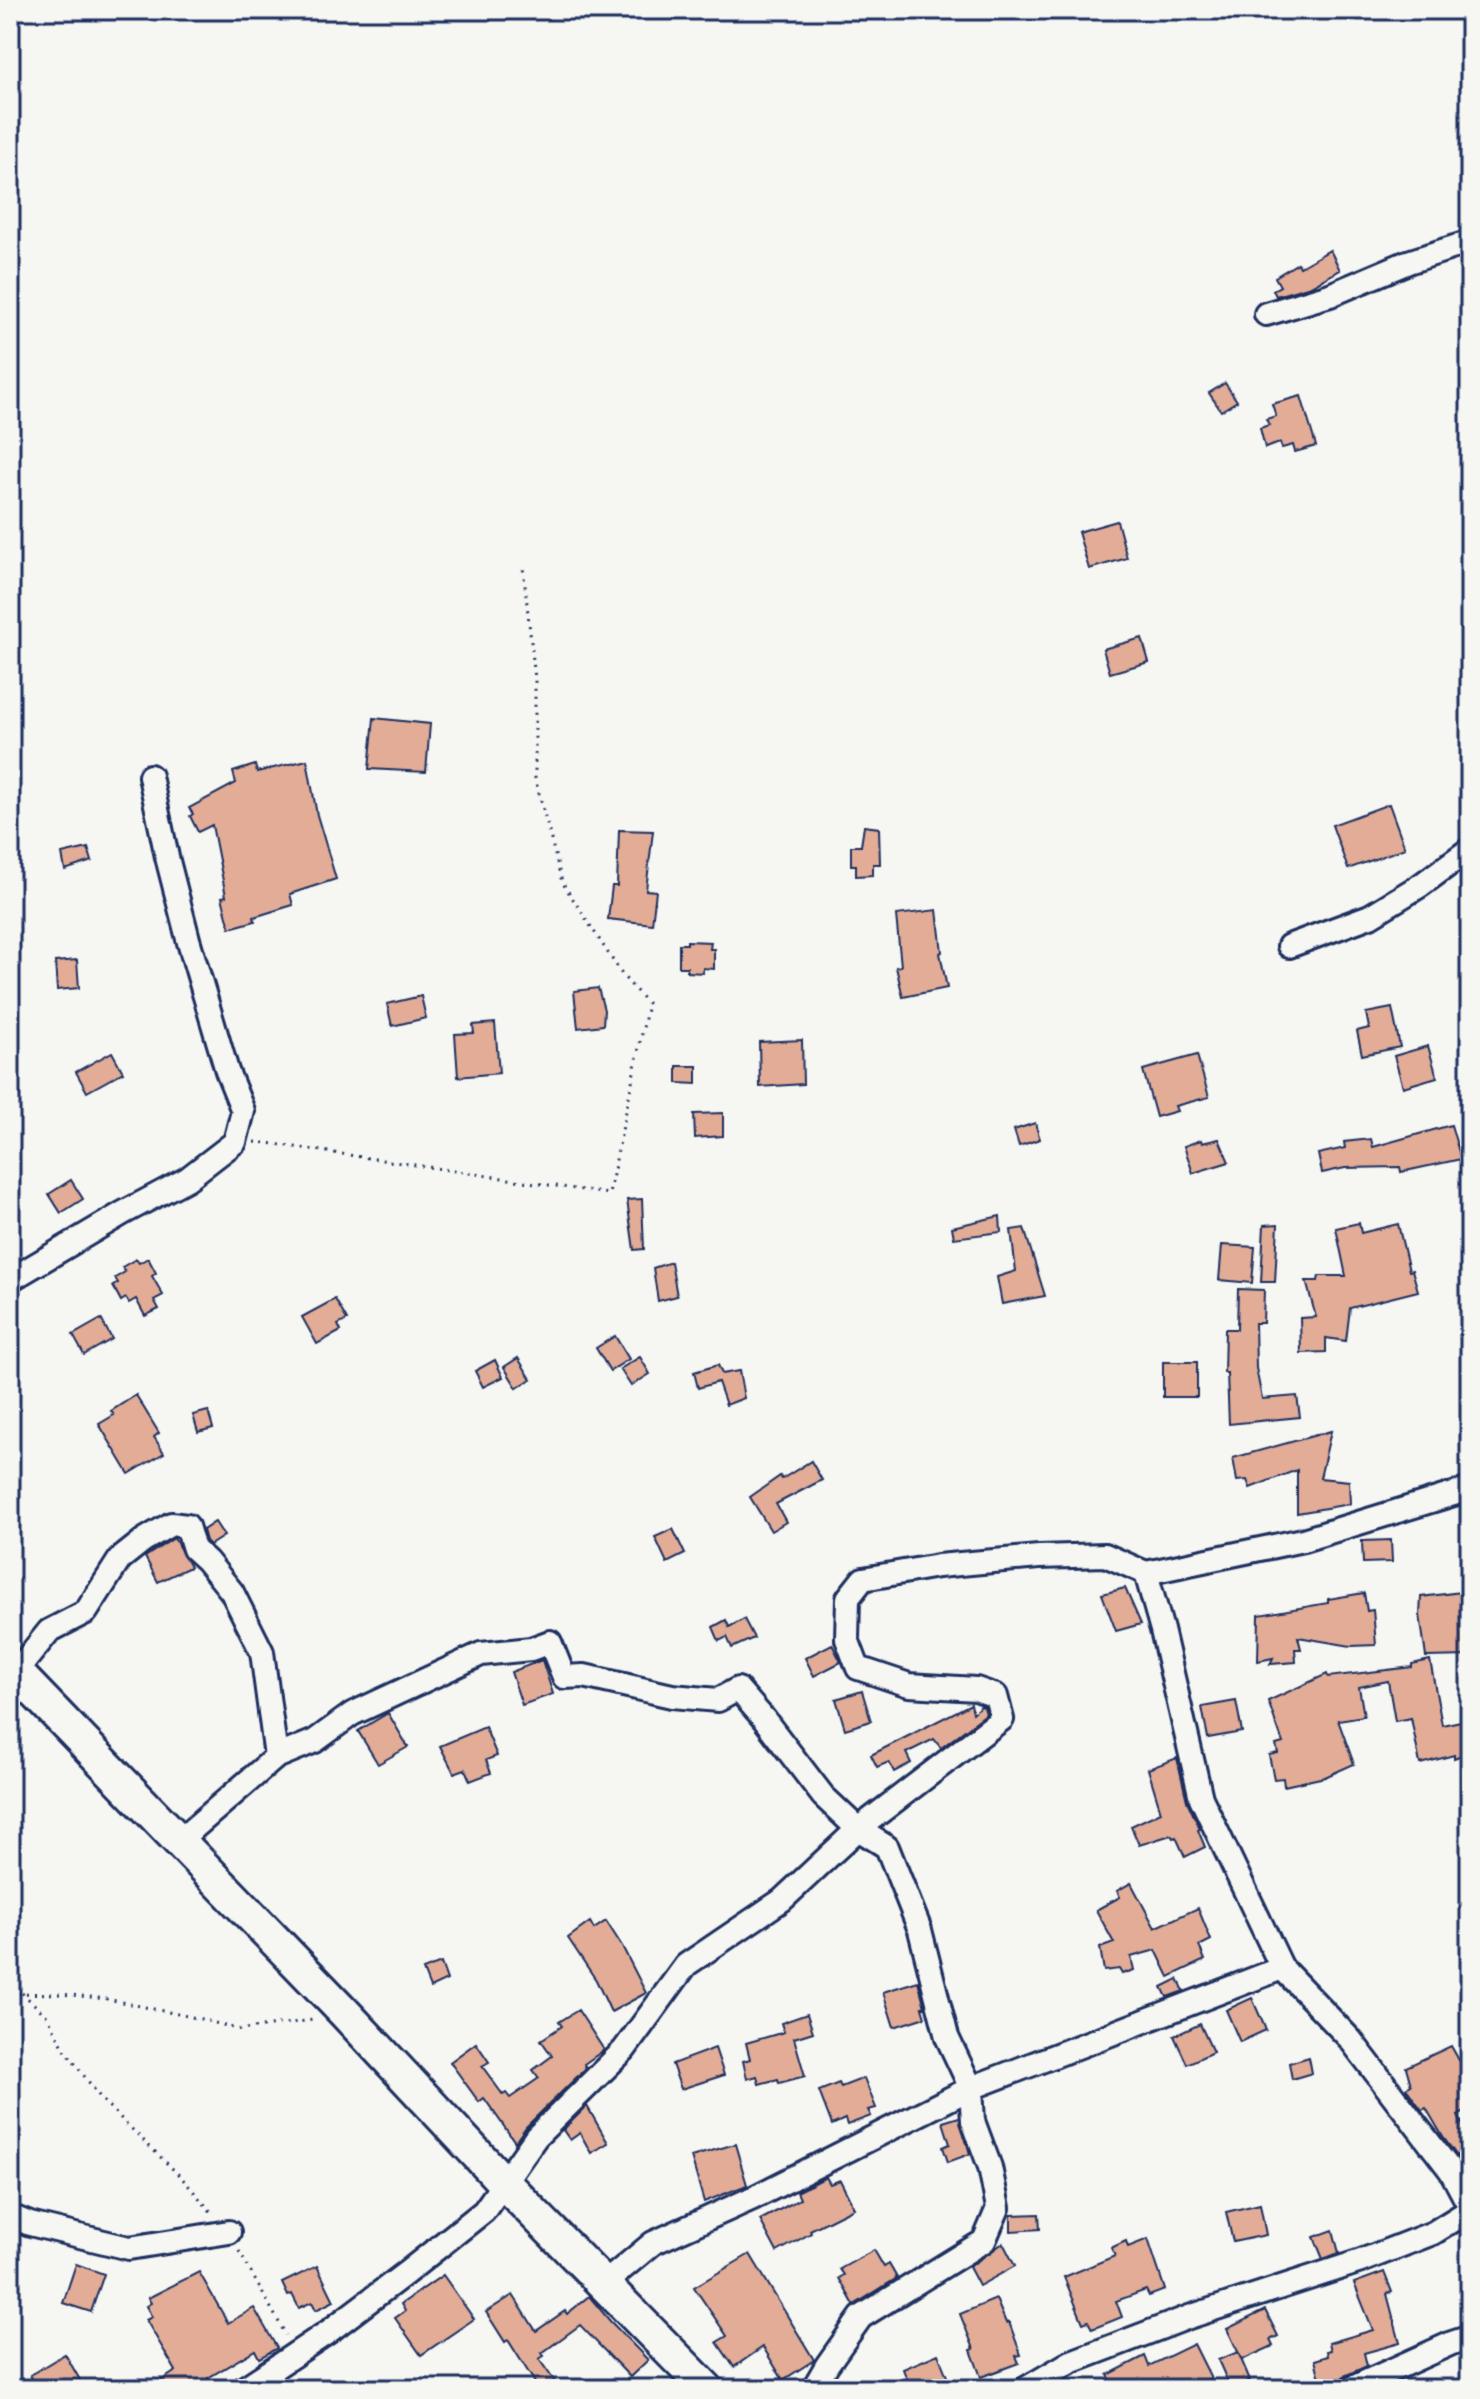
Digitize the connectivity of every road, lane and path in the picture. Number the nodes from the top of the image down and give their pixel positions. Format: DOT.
graph roads {
  1 [pos="1470,242"];
  2 [pos="1266,314"];
  3 [pos="523,567"];
  4 [pos="150,776"];
  5 [pos="1470,849"];
  6 [pos="1289,946"];
  7 [pos="235,1142"];
  8 [pos="10,1280"];
  9 [pos="1470,1489"];
  10 [pos="1146,1573"];
  11 [pos="12,1674"];
  12 [pos="276,1757"];
  13 [pos="858,1829"];
  14 [pos="179,1841"];
  15 [pos="1282,1968"];
  16 [pos="10,1993"];
  17 [pos="22,1993"];
  18 [pos="344,2012"];
  19 [pos="971,2088"];
  20 [pos="504,2183"];
  21 [pos="1470,2209"];
  22 [pos="10,2216"];
  23 [pos="229,2232"];
  24 [pos="605,2283"];
  25 [pos="1470,2337"];
  26 [pos="285,2360"];
  27 [pos="243,2389"];
  28 [pos="707,2389"];
  29 [pos="813,2389"];
  30 [pos="1025,2389"];
  31 [pos="1350,2389"];
  1 -- 2 [label="street"];
  3 -- 7 [label="path"];
  4 -- 7 [label="street"];
  5 -- 6 [label="street"];
  7 -- 8 [label="street"];
  9 -- 10 [label="street"];
  10 -- 13 [label="street"];
  10 -- 15 [label="street"];
  11 -- 12 [label="street"];
  11 -- 14 [label="street"];
  12 -- 13 [label="street"];
  12 -- 14 [label="street"];
  13 -- 19 [label="street"];
  13 -- 20 [label="street"];
  14 -- 18 [label="street"];
  15 -- 19 [label="street"];
  15 -- 21 [label="street"];
  16 -- 17 [label="path"];
  17 -- 18 [label="path"];
  17 -- 23 [label="path"];
  18 -- 20 [label="street"];
  19 -- 24 [label="street"];
  19 -- 29 [label="street"];
  20 -- 24 [label="street"];
  20 -- 26 [label="street"];
  21 -- 30 [label="street"];
  22 -- 23 [label="street"];
  23 -- 26 [label="path"];
  24 -- 28 [label="street"];
  25 -- 31 [label="street"];
  26 -- 27 [label="street"];
}
